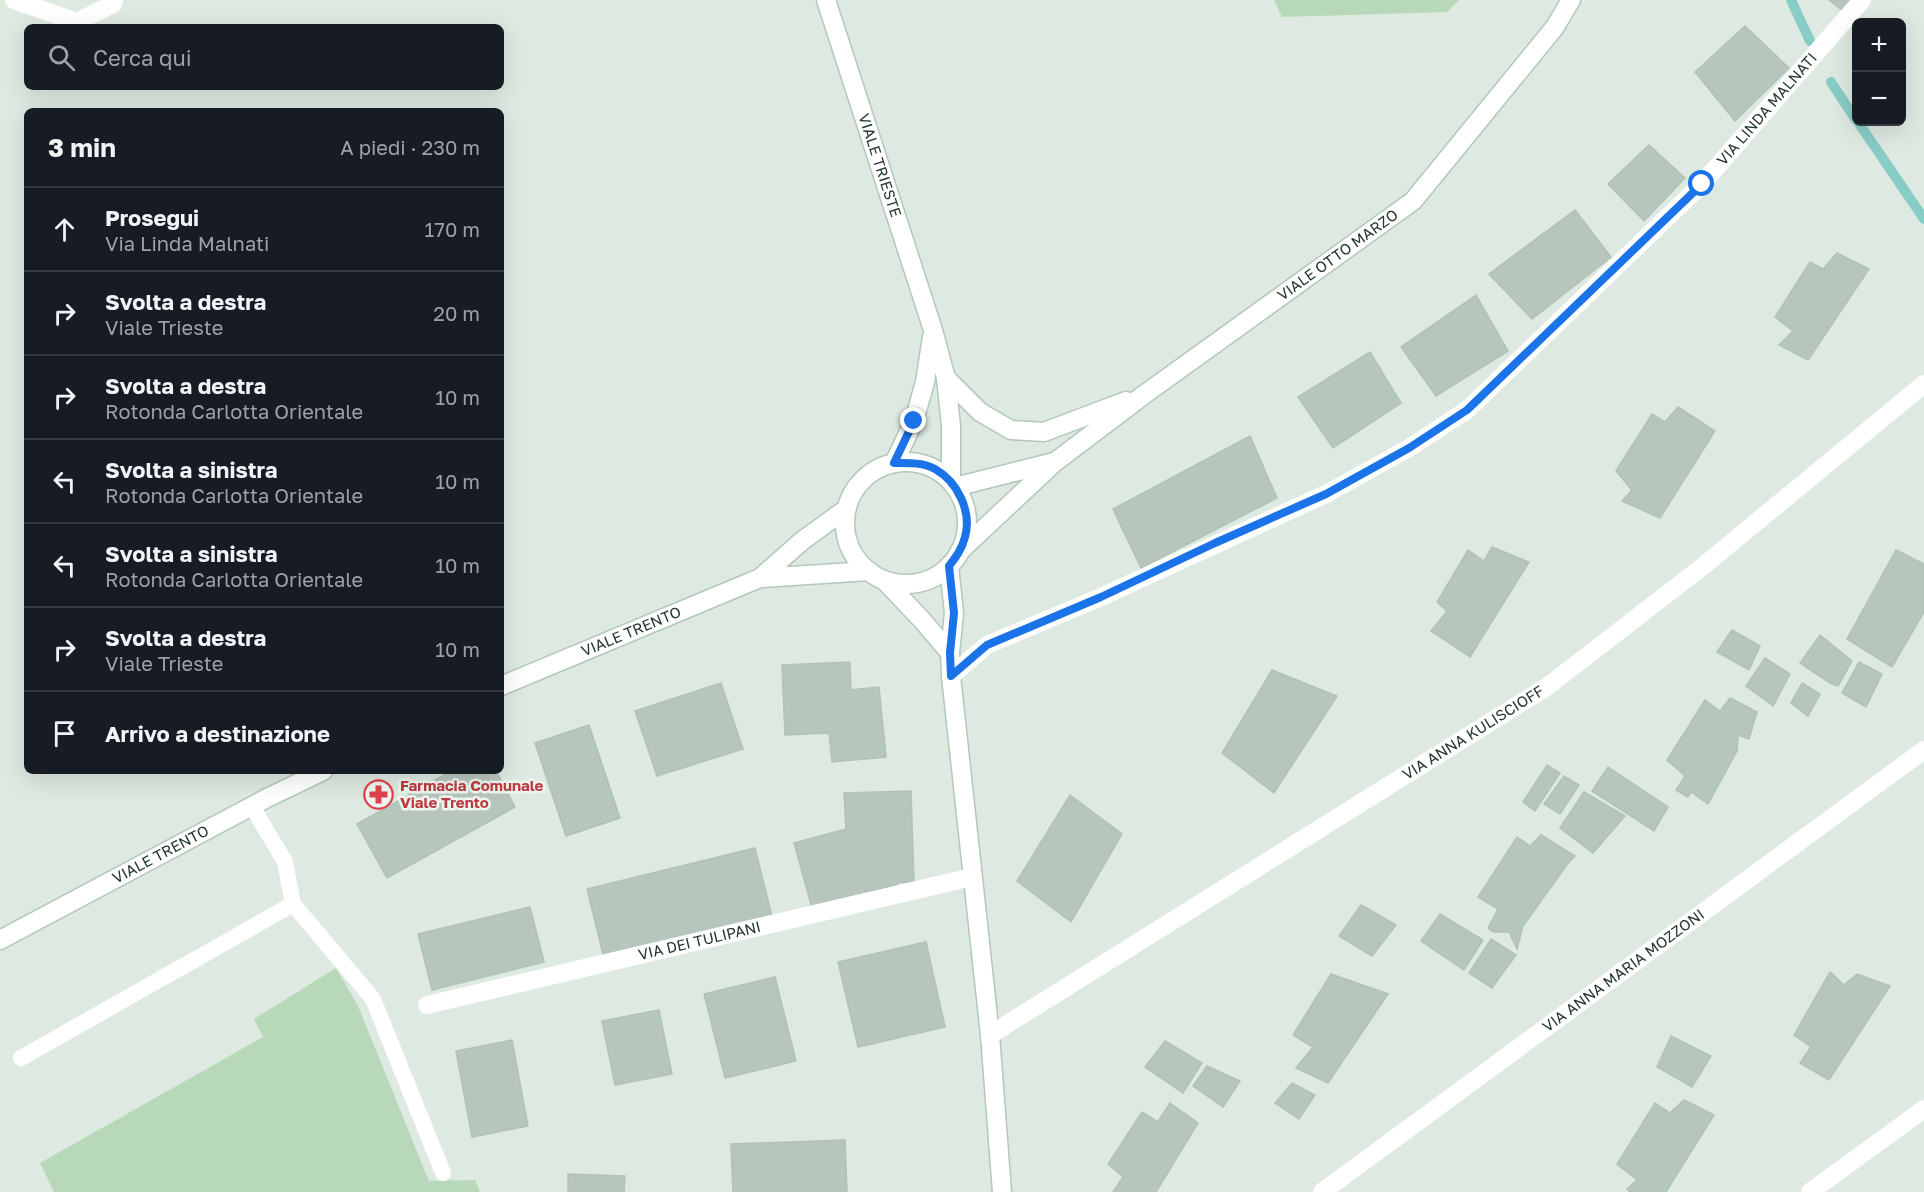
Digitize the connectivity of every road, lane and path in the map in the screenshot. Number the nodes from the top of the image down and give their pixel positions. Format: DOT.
graph roads {
  1 [pos="14,0"];
  2 [pos="114,0"];
  3 [pos="826,0"];
  4 [pos="1572,0"];
  5 [pos="1862,0"];
  6 [pos="933,330"];
  7 [pos="946,378"];
  8 [pos="1924,384"];
  9 [pos="1145,394"];
  10 [pos="1055,462"];
  11 [pos="894,463"];
  12 [pos="953,485"];
  13 [pos="846,509"];
  14 [pos="954,559"];
  15 [pos="876,576"];
  16 [pos="760,578"];
  17 [pos="950,653"];
  18 [pos="951,676"];
  19 [pos="504,685"];
  20 [pos="1924,750"];
  21 [pos="317,774"];
  22 [pos="252,806"];
  23 [pos="972,877"];
  24 [pos="293,904"];
  25 [pos="0,940"];
  26 [pos="427,1005"];
  27 [pos="990,1035"];
  28 [pos="21,1058"];
  29 [pos="1924,1109"];
  30 [pos="443,1173"];
  31 [pos="1002,1192"];
  32 [pos="1322,1192"];
  33 [pos="1810,1192"];
  1 -- 2 [label="street"];
  3 -- 6 [label="street, VIALE TRIESTE"];
  4 -- 9 [label="street, VIALE OTTO MARZO"];
  5 -- 18 [label="street, VIA LINDA MALNATI"];
  6 -- 7 [label="street, VIALE TRIESTE"];
  6 -- 11 [label="street, VIALE TRIESTE"];
  7 -- 9 [label="street"];
  7 -- 12 [label="street, VIALE TRIESTE"];
  8 -- 27 [label="street, VIA ANNA KULISCIOFF"];
  9 -- 10 [label="street, VIALE OTTO MARZO"];
  10 -- 12 [label="street, VIALE OTTO MARZO"];
  10 -- 14 [label="street, VIALE OTTO MARZO"];
  11 -- 12 [label="street"];
  11 -- 13 [label="street"];
  12 -- 14 [label="street"];
  13 -- 15 [label="street"];
  13 -- 16 [label="street, VIALE TRENTO"];
  14 -- 15 [label="street"];
  14 -- 17 [label="street"];
  15 -- 16 [label="street, VIALE TRENTO"];
  15 -- 17 [label="street"];
  16 -- 19 [label="street, VIALE TRENTO"];
  17 -- 18 [label="street"];
  18 -- 23 [label="street"];
  20 -- 32 [label="street, VIA ANNA MARIA MOZZONI"];
  21 -- 22 [label="street, VIALE TRENTO"];
  22 -- 24 [label="lane"];
  22 -- 25 [label="street, VIALE TRENTO"];
  23 -- 26 [label="street, VIA DEI TULIPANI"];
  23 -- 27 [label="street"];
  24 -- 28 [label="lane"];
  24 -- 30 [label="lane"];
  27 -- 31 [label="street"];
  29 -- 33 [label="street"];
}
